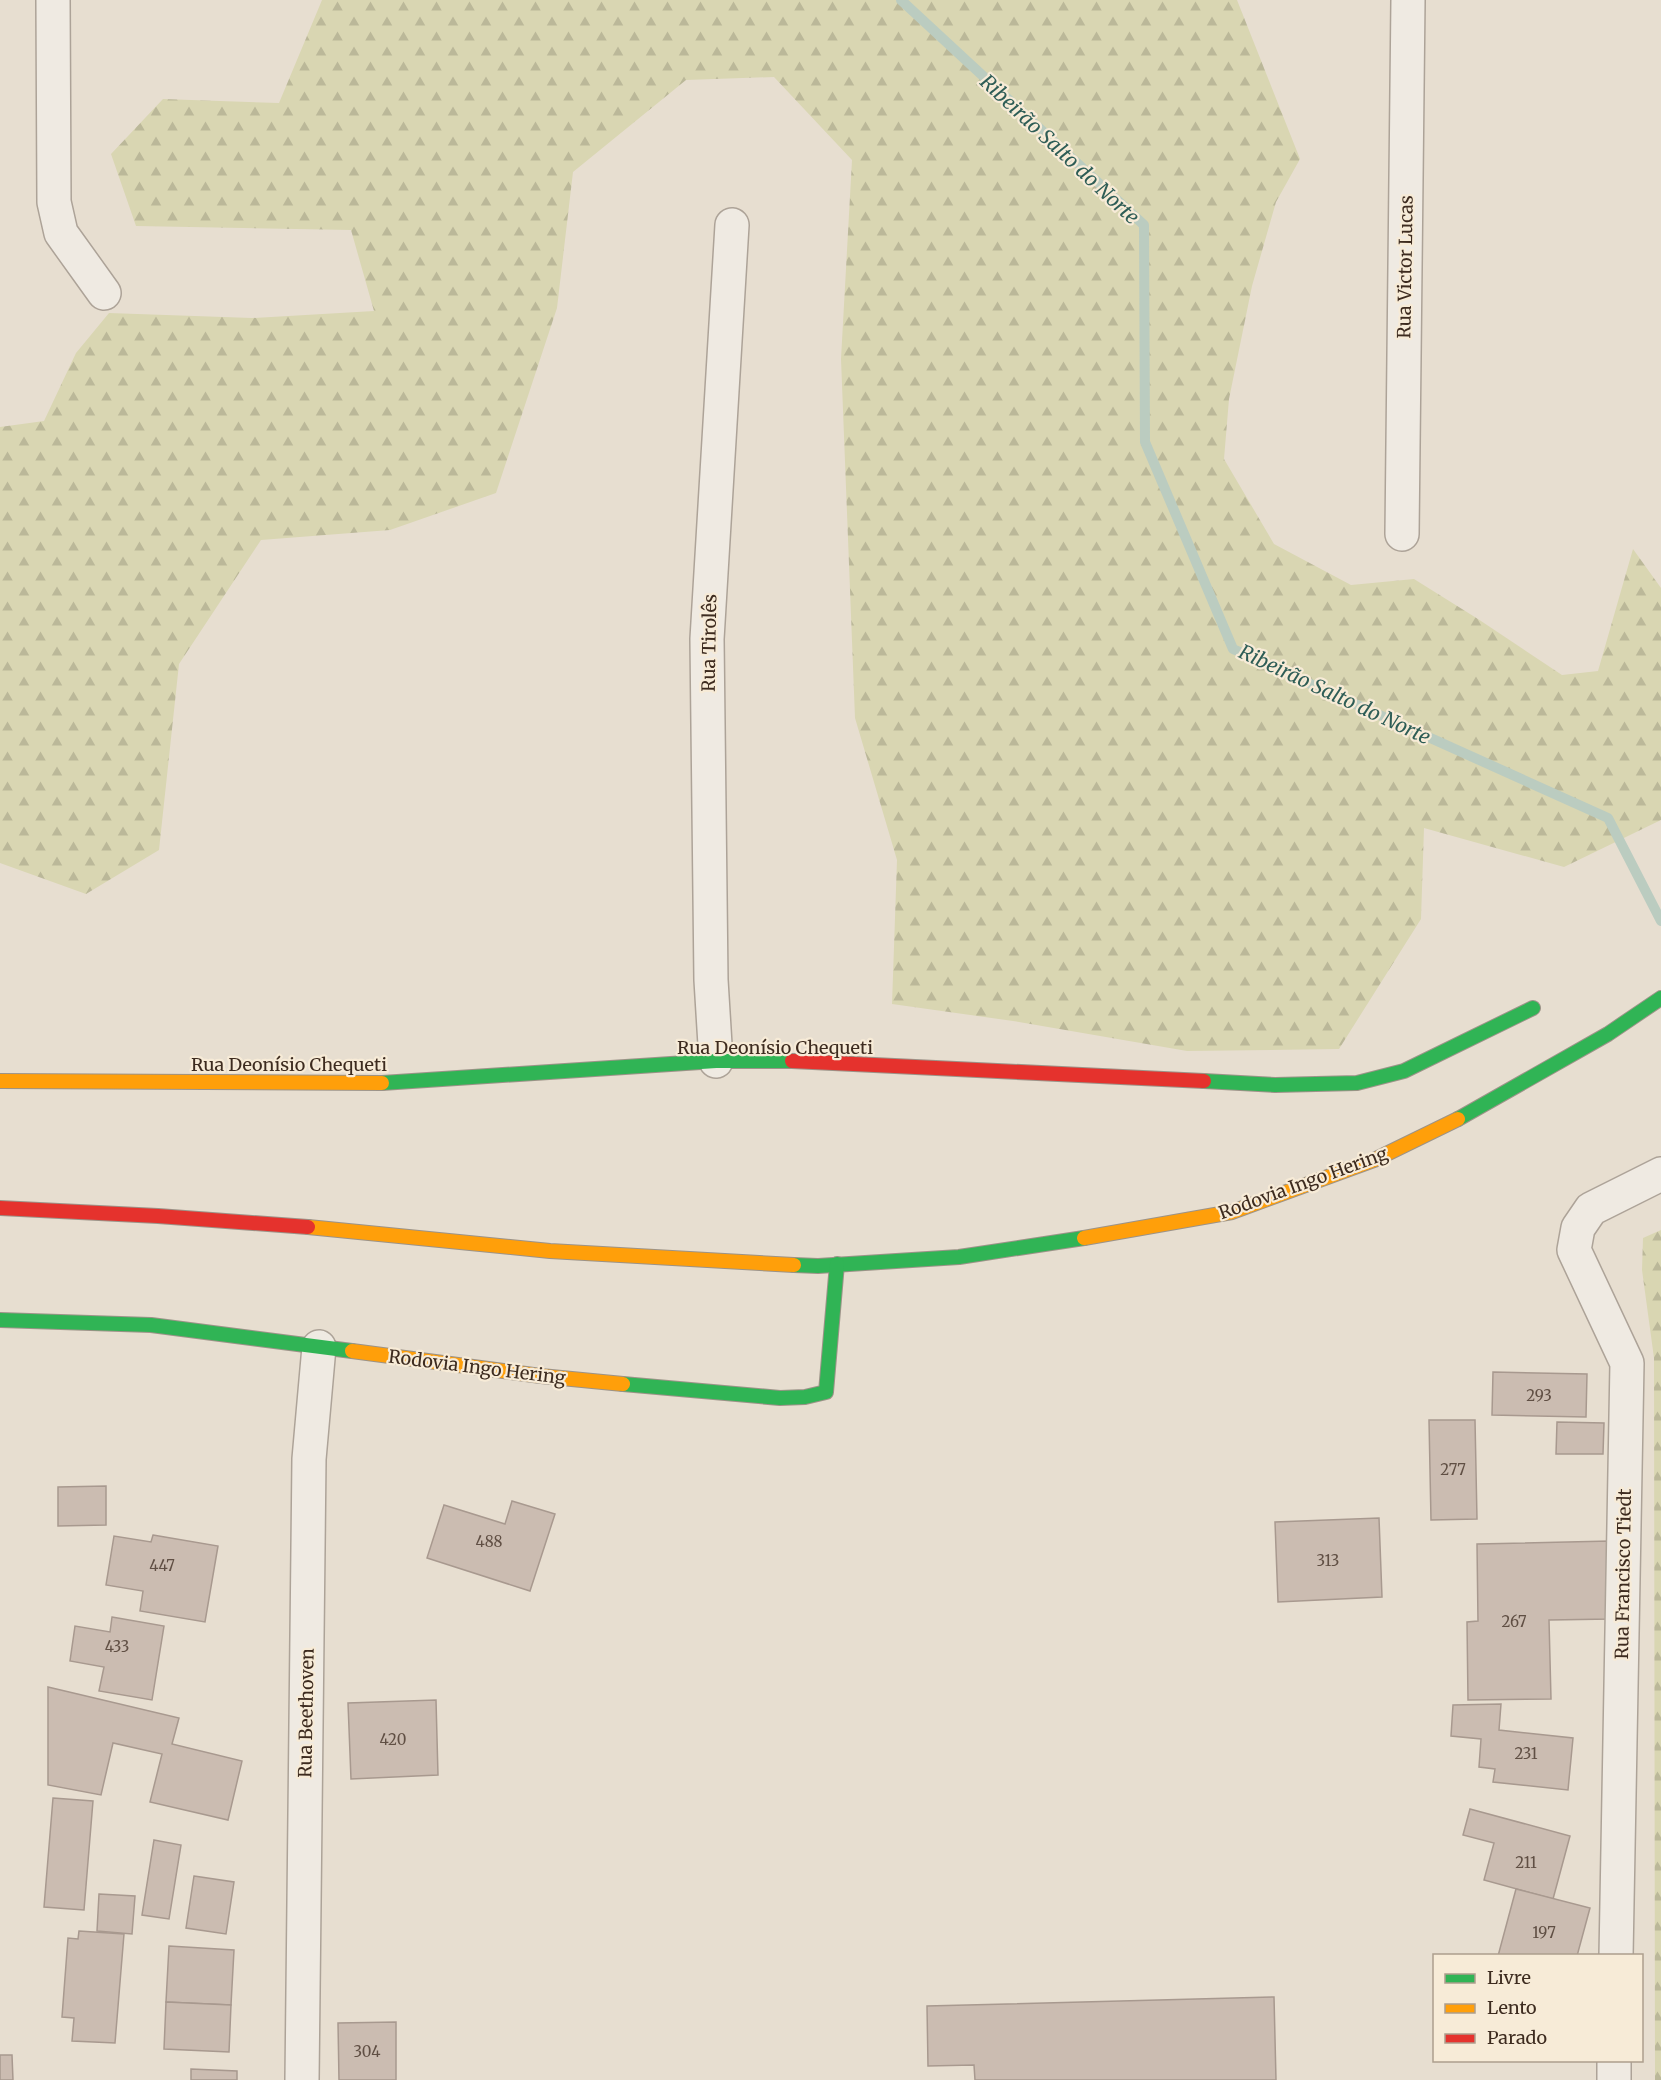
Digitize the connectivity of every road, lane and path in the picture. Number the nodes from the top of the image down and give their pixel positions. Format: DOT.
graph roads {
  1 [pos="53,0"];
  2 [pos="1408,0"];
  3 [pos="732,225"];
  4 [pos="104,293"];
  5 [pos="1402,534"];
  6 [pos="1661,998"];
  7 [pos="1533,1008"];
  8 [pos="716,1061"];
  9 [pos="0,1081"];
  10 [pos="1655,1177"];
  11 [pos="0,1208"];
  12 [pos="837,1264"];
  13 [pos="0,1320"];
  14 [pos="319,1347"];
  15 [pos="1616,1954"];
  16 [pos="1614,2062"];
  17 [pos="302,2080"];
  18 [pos="1614,2080"];
  1 -- 4 [label="street"];
  2 -- 5 [label="street, Rua Victor Lucas"];
  3 -- 8 [label="street, Rua Tirolês"];
  6 -- 12 [label="main road, Rodovia Ingo Hering"];
  7 -- 8 [label="main road, Rua Deonísio Chequeti"];
  8 -- 9 [label="main road, Rua Deonísio Chequeti"];
  10 -- 15 [label="street, Rua Francisco Tiedt"];
  11 -- 12 [label="main road, Rodovia Ingo Hering"];
  12 -- 14 [label="main road, Rodovia Ingo Hering"];
  13 -- 14 [label="main road, Rodovia Ingo Hering"];
  14 -- 17 [label="street, Rua Beethoven"];
  16 -- 18 [label="street"];
}
